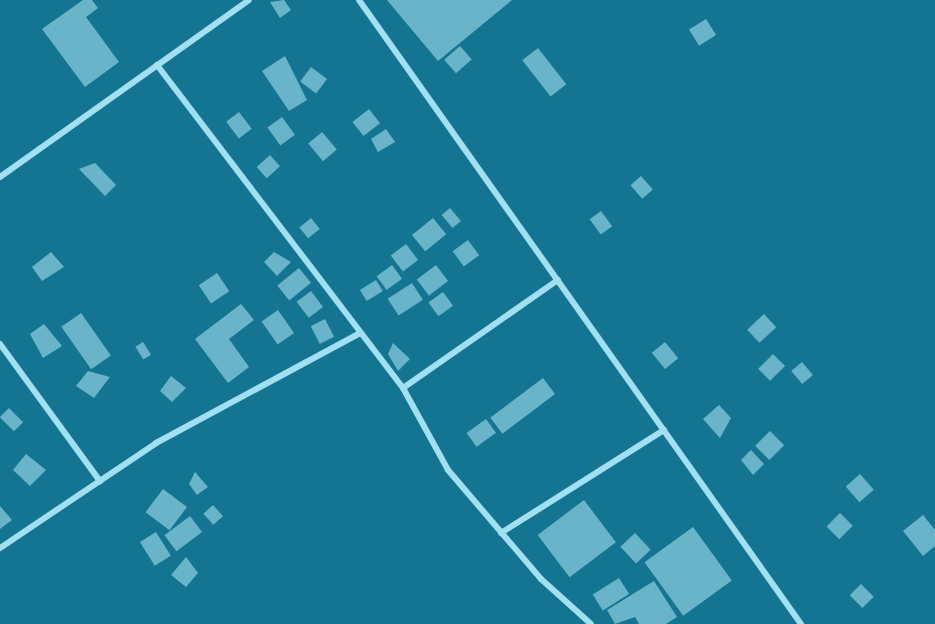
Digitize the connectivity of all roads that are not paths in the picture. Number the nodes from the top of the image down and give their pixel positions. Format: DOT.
graph roads {
  1 [pos="249,0"];
  2 [pos="359,0"];
  3 [pos="157,64"];
  4 [pos="0,177"];
  5 [pos="558,280"];
  6 [pos="360,333"];
  7 [pos="0,344"];
  8 [pos="403,388"];
  9 [pos="664,430"];
  10 [pos="100,481"];
  11 [pos="501,533"];
  12 [pos="0,548"];
  13 [pos="591,624"];
  14 [pos="801,624"];
  1 -- 3 [label="street"];
  2 -- 5 [label="street"];
  3 -- 4 [label="street"];
  3 -- 6 [label="street"];
  5 -- 8 [label="street"];
  5 -- 9 [label="street"];
  6 -- 8 [label="street"];
  6 -- 10 [label="street"];
  7 -- 10 [label="street"];
  8 -- 11 [label="street"];
  9 -- 11 [label="street"];
  9 -- 14 [label="street"];
  10 -- 12 [label="street"];
  11 -- 13 [label="street"];
}
